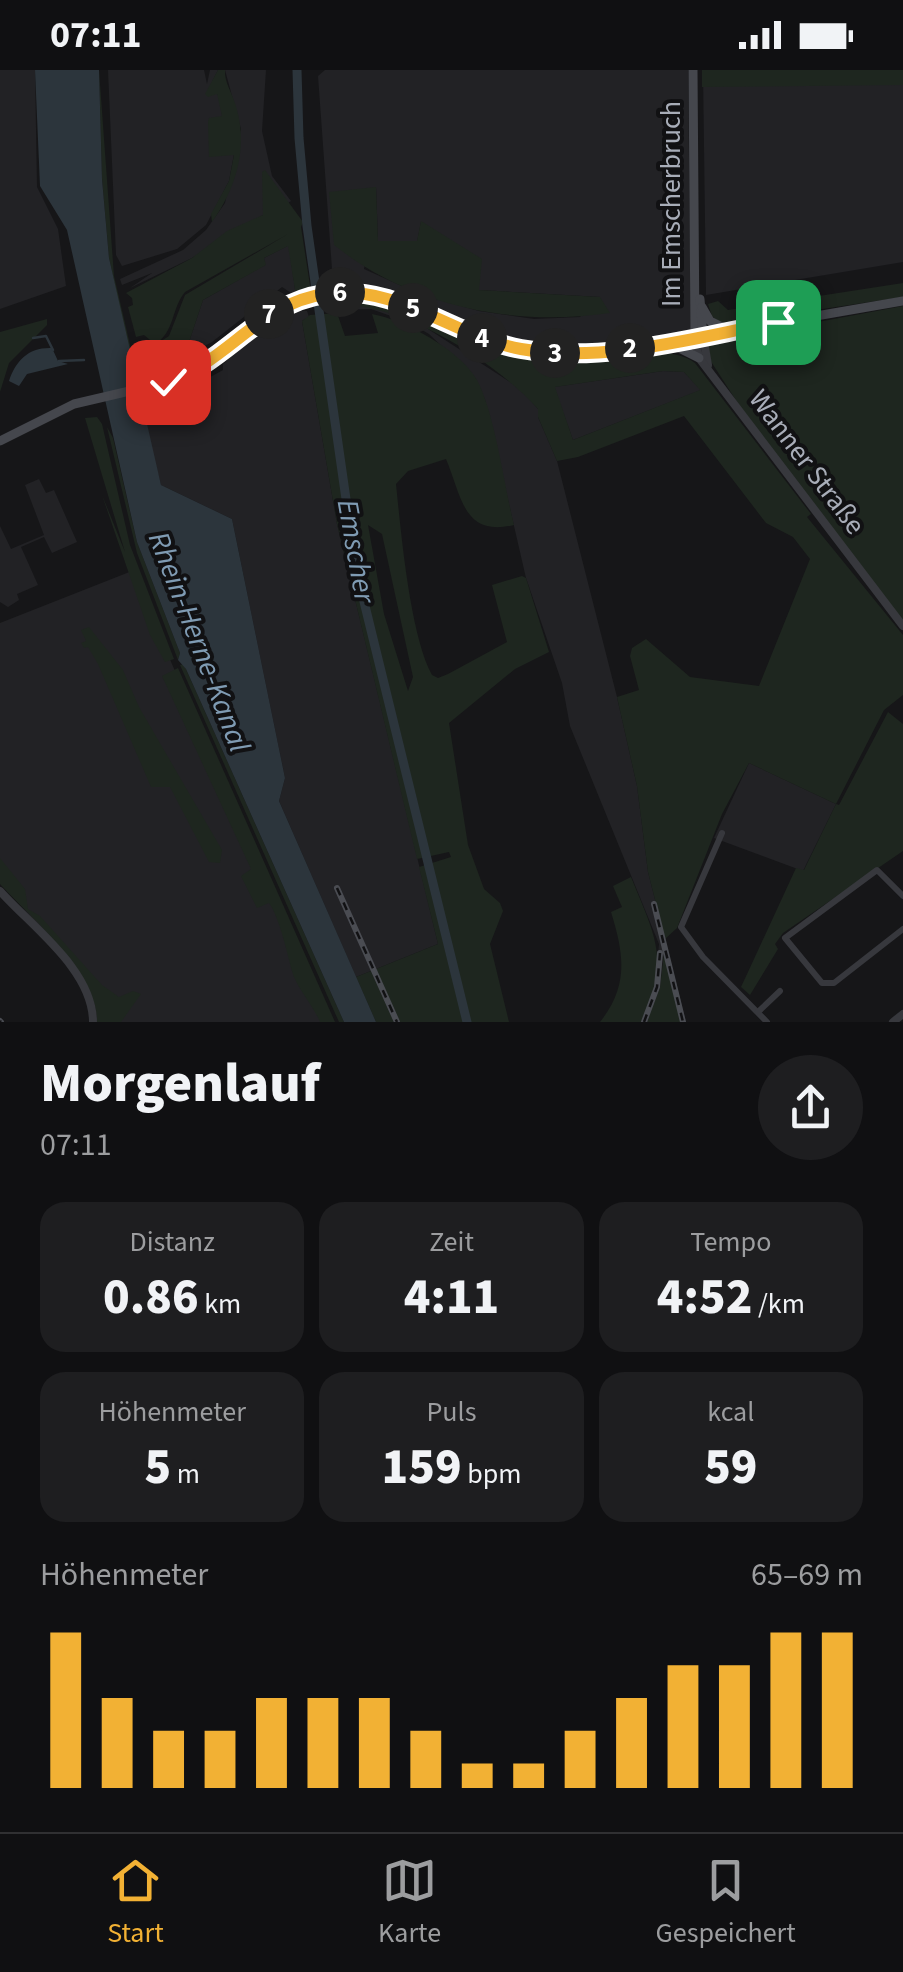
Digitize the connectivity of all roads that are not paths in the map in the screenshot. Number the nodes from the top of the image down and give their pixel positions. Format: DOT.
graph roads {
  1 [pos="696,70"];
  2 [pos="698,300"];
  3 [pos="903,301"];
  4 [pos="730,331"];
  5 [pos="699,337"];
  6 [pos="666,342"];
  7 [pos="699,358"];
  8 [pos="711,374"];
  9 [pos="0,441"];
  10 [pos="903,626"];
  11 [pos="722,833"];
  12 [pos="0,892"];
  13 [pos="903,896"];
  14 [pos="903,929"];
  15 [pos="780,991"];
  16 [pos="758,1012"];
  17 [pos="903,1014"];
  18 [pos="93,1022"];
  19 [pos="767,1022"];
  20 [pos="893,1022"];
  1 -- 2 [label="main road, Im Emscherbruch"];
  2 -- 4 [label="main road"];
  2 -- 5 [label="main road, Im Emscherbruch"];
  3 -- 4 [label="main road"];
  4 -- 5 [label="main road"];
  5 -- 6 [label="main road"];
  5 -- 7 [label="street, Wanner Straße"];
  5 -- 8 [label="street, Wanner Straße"];
  6 -- 7 [label="main road"];
  6 -- 9 [label="main road"];
  7 -- 8 [label="street, Wanner Straße"];
  8 -- 10 [label="street, Wanner Straße"];
  11 -- 16 [label="street"];
  12 -- 18 [label="street"];
  13 -- 14 [label="street"];
  15 -- 16 [label="street"];
  16 -- 19 [label="street"];
  17 -- 20 [label="street"];
}
